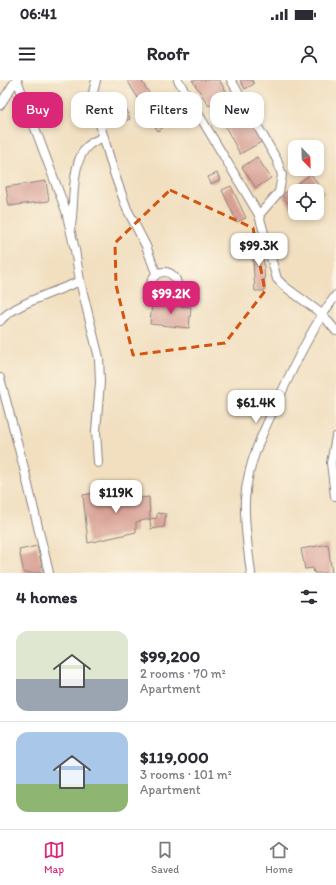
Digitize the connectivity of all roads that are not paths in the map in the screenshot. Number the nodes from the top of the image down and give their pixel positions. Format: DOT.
graph roads {
  1 [pos="17,80"];
  2 [pos="96,80"];
  3 [pos="178,80"];
  4 [pos="231,80"];
  5 [pos="0,105"];
  6 [pos="104,136"];
  7 [pos="259,215"];
  8 [pos="71,226"];
  9 [pos="156,273"];
  10 [pos="80,281"];
  11 [pos="336,295"];
  12 [pos="322,314"];
  13 [pos="0,321"];
  14 [pos="336,332"];
  15 [pos="0,378"];
  16 [pos="336,437"];
  17 [pos="98,463"];
  18 [pos="335,496"];
  19 [pos="49,573"];
  20 [pos="251,573"];
  1 -- 5 [label="street"];
  1 -- 8 [label="street"];
  2 -- 6 [label="street"];
  3 -- 7 [label="street"];
  4 -- 7 [label="street"];
  6 -- 8 [label="street"];
  6 -- 9 [label="street"];
  7 -- 12 [label="street"];
  8 -- 10 [label="street"];
  10 -- 13 [label="street"];
  10 -- 17 [label="street"];
  11 -- 12 [label="street"];
  12 -- 14 [label="street"];
  12 -- 20 [label="street"];
  15 -- 19 [label="street"];
  16 -- 18 [label="street"];
}
